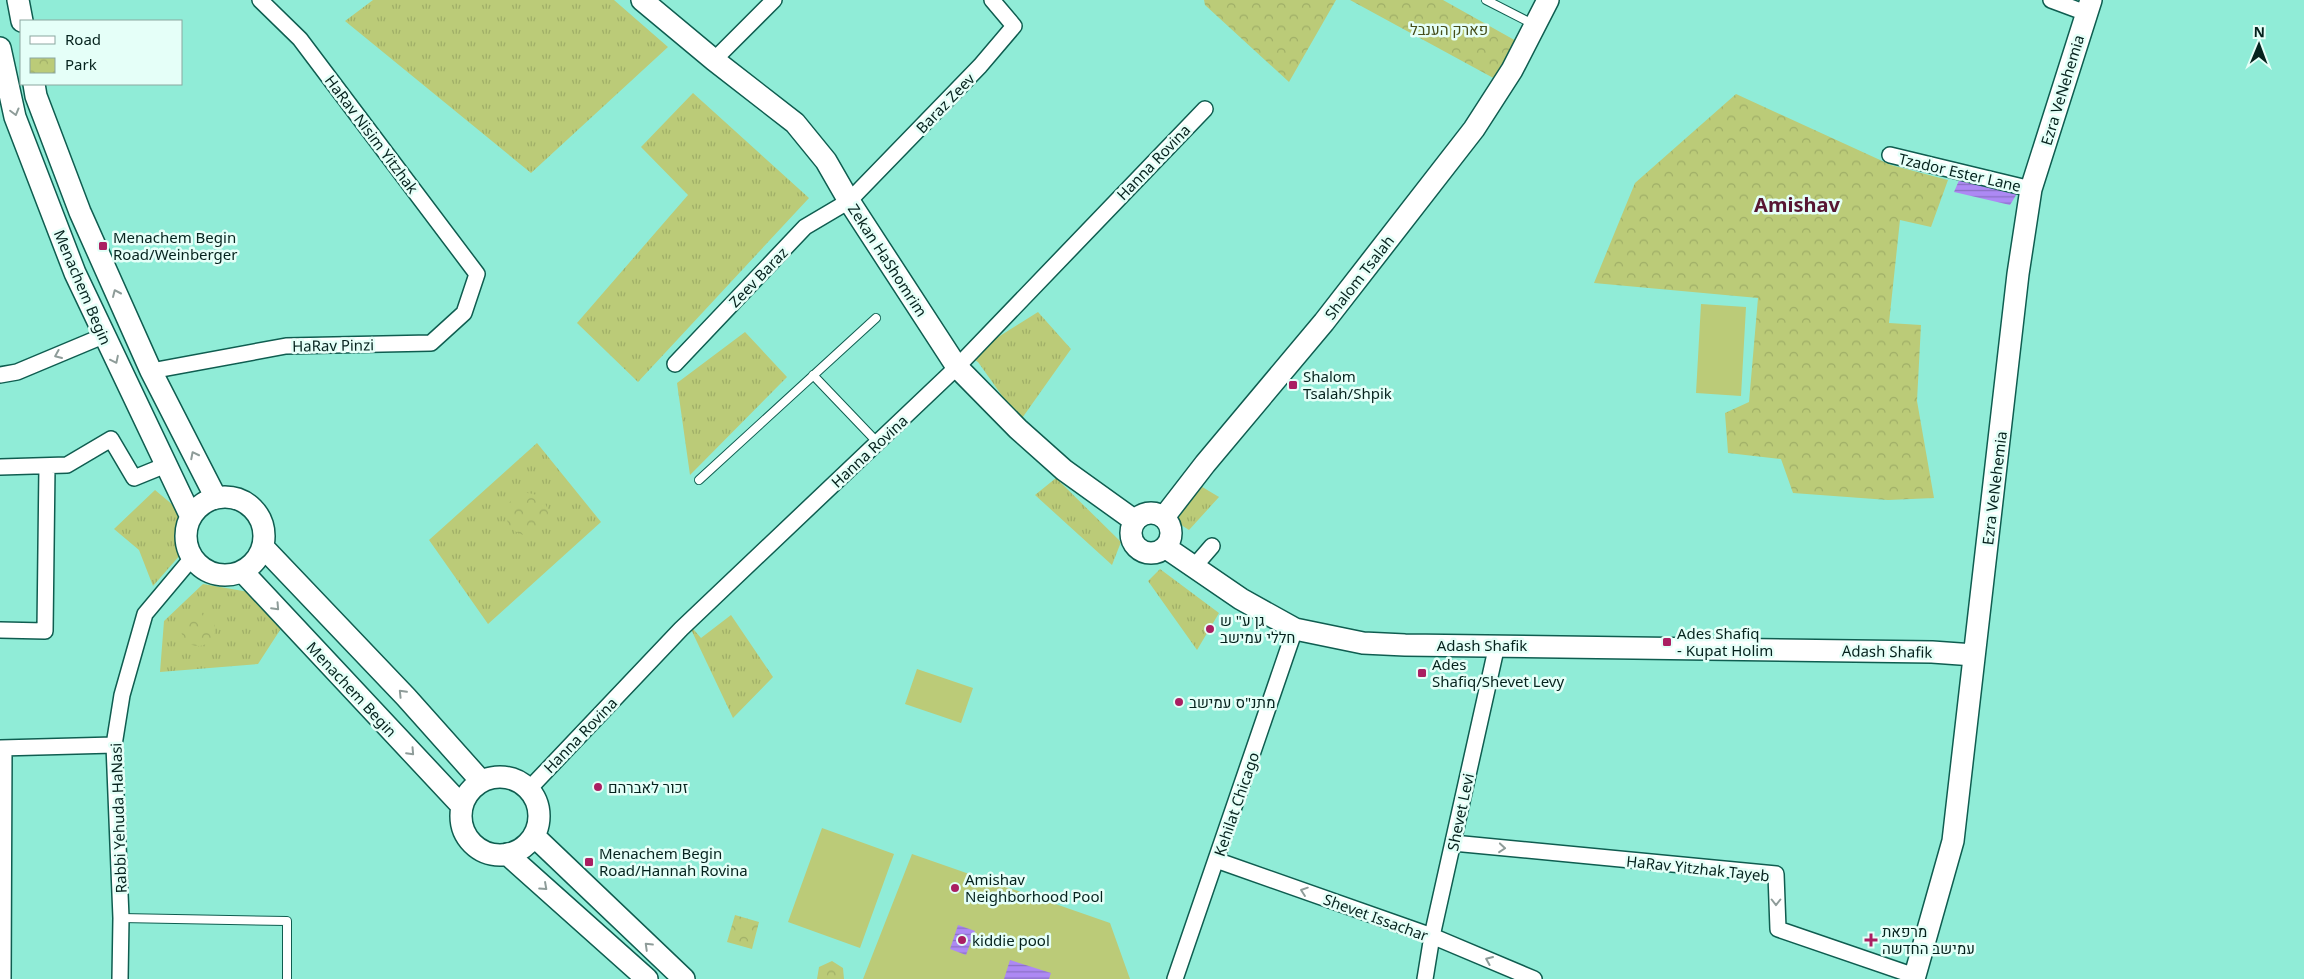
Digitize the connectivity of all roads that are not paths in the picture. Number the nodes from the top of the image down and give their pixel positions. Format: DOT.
graph roads {
  1 [pos="18,0"];
  2 [pos="260,0"];
  3 [pos="642,0"];
  4 [pos="774,0"];
  5 [pos="992,0"];
  6 [pos="1486,0"];
  7 [pos="1541,0"];
  8 [pos="1548,0"];
  9 [pos="2051,0"];
  10 [pos="2089,7"];
  11 [pos="22,20"];
  12 [pos="1535,25"];
  13 [pos="0,48"];
  14 [pos="714,60"];
  15 [pos="34,85"];
  16 [pos="1205,108"];
  17 [pos="1890,155"];
  18 [pos="2031,188"];
  19 [pos="849,201"];
  20 [pos="477,274"];
  21 [pos="876,318"];
  22 [pos="103,336"];
  23 [pos="675,364"];
  24 [pos="957,367"];
  25 [pos="151,371"];
  26 [pos="813,375"];
  27 [pos="0,376"];
  28 [pos="878,443"];
  29 [pos="166,465"];
  30 [pos="47,466"];
  31 [pos="0,467"];
  32 [pos="699,480"];
  33 [pos="216,498"];
  34 [pos="191,517"];
  35 [pos="1164,517"];
  36 [pos="1135,521"];
  37 [pos="1212,546"];
  38 [pos="263,547"];
  39 [pos="1165,547"];
  40 [pos="192,558"];
  41 [pos="1193,568"];
  42 [pos="243,572"];
  43 [pos="1295,629"];
  44 [pos="0,630"];
  45 [pos="1497,645"];
  46 [pos="1974,655"];
  47 [pos="114,745"];
  48 [pos="2,748"];
  49 [pos="481,781"];
  50 [pos="529,788"];
  51 [pos="462,806"];
  52 [pos="534,836"];
  53 [pos="1453,843"];
  54 [pos="507,854"];
  55 [pos="1216,860"];
  56 [pos="121,918"];
  57 [pos="1432,936"];
  58 [pos="1914,978"];
  59 [pos="3,979"];
  60 [pos="120,979"];
  61 [pos="287,979"];
  62 [pos="647,979"];
  63 [pos="684,979"];
  64 [pos="1175,979"];
  65 [pos="1425,979"];
  66 [pos="1534,979"];
  1 -- 11 [label="street"];
  2 -- 20 [label="street, HaRav Nisim Yitzhak"];
  3 -- 14 [label="street, Zekan HaShomrim"];
  4 -- 14 [label="street"];
  5 -- 19 [label="street, Baraz Zeev"];
  6 -- 12 [label="lane"];
  7 -- 12 [label="street, Shalom Tsalah"];
  8 -- 12 [label="street, Shalom Tsalah"];
  9 -- 10 [label="street"];
  10 -- 18 [label="street, Ezra VeNehemia"];
  12 -- 35 [label="street, Shalom Tsalah"];
  13 -- 22 [label="street, Menachem Begin, one-way"];
  14 -- 19 [label="street, Zekan HaShomrim"];
  25 -- 15 [label="street, Menachem Begin, one-way"];
  16 -- 24 [label="street, Hanna Rovina"];
  17 -- 18 [label="street, Tzador Ester Lane"];
  18 -- 46 [label="street, Ezra VeNehemia"];
  19 -- 23 [label="street, Zeev Baraz"];
  19 -- 24 [label="street, Zekan HaShomrim"];
  20 -- 25 [label="street, HaRav Pinzi"];
  21 -- 26 [label="lane"];
  22 -- 27 [label="street, one-way"];
  22 -- 29 [label="street, Menachem Begin, one-way"];
  24 -- 28 [label="street, Hanna Rovina"];
  24 -- 36 [label="street, Zekan HaShomrim"];
  33 -- 25 [label="street, Menachem Begin, one-way"];
  26 -- 28 [label="lane"];
  26 -- 32 [label="lane"];
  28 -- 50 [label="street, Hanna Rovina"];
  29 -- 30 [label="street"];
  29 -- 34 [label="street, Menachem Begin"];
  30 -- 31 [label="street"];
  30 -- 44 [label="street"];
  33 -- 34 [label="street"];
  33 -- 38 [label="street"];
  34 -- 40 [label="street"];
  35 -- 36 [label="street"];
  35 -- 39 [label="street"];
  36 -- 39 [label="street"];
  37 -- 41 [label="street"];
  38 -- 42 [label="street"];
  49 -- 38 [label="street, one-way"];
  39 -- 41 [label="street, Adash Shafik"];
  40 -- 42 [label="street"];
  40 -- 47 [label="street, Rabbi Yehuda HaNasi"];
  41 -- 43 [label="street, Adash Shafik"];
  42 -- 51 [label="street, Menachem Begin, one-way"];
  43 -- 45 [label="street, Adash Shafik"];
  43 -- 55 [label="street, Kehilat Chicago"];
  45 -- 46 [label="street, Adash Shafik"];
  45 -- 53 [label="street, Shevet Levi"];
  46 -- 58 [label="street, Ezra VeNehemia"];
  47 -- 48 [label="street"];
  47 -- 56 [label="street, Rabbi Yehuda HaNasi"];
  48 -- 59 [label="street"];
  49 -- 50 [label="street"];
  49 -- 51 [label="street"];
  50 -- 52 [label="street"];
  51 -- 54 [label="street"];
  52 -- 54 [label="street"];
  63 -- 52 [label="street, one-way"];
  53 -- 57 [label="street, Shevet Levi"];
  53 -- 58 [label="street, HaRav Yitzhak Tayeb, one-way"];
  54 -- 62 [label="street, one-way"];
  57 -- 55 [label="street, Shevet Issachar, one-way"];
  55 -- 64 [label="street, Kehilat Chicago"];
  56 -- 60 [label="street, Rabbi Yehuda HaNasi"];
  56 -- 61 [label="lane"];
  57 -- 65 [label="street, Shevet Levi"];
  66 -- 57 [label="street, Shevet Issachar, one-way"];
}
